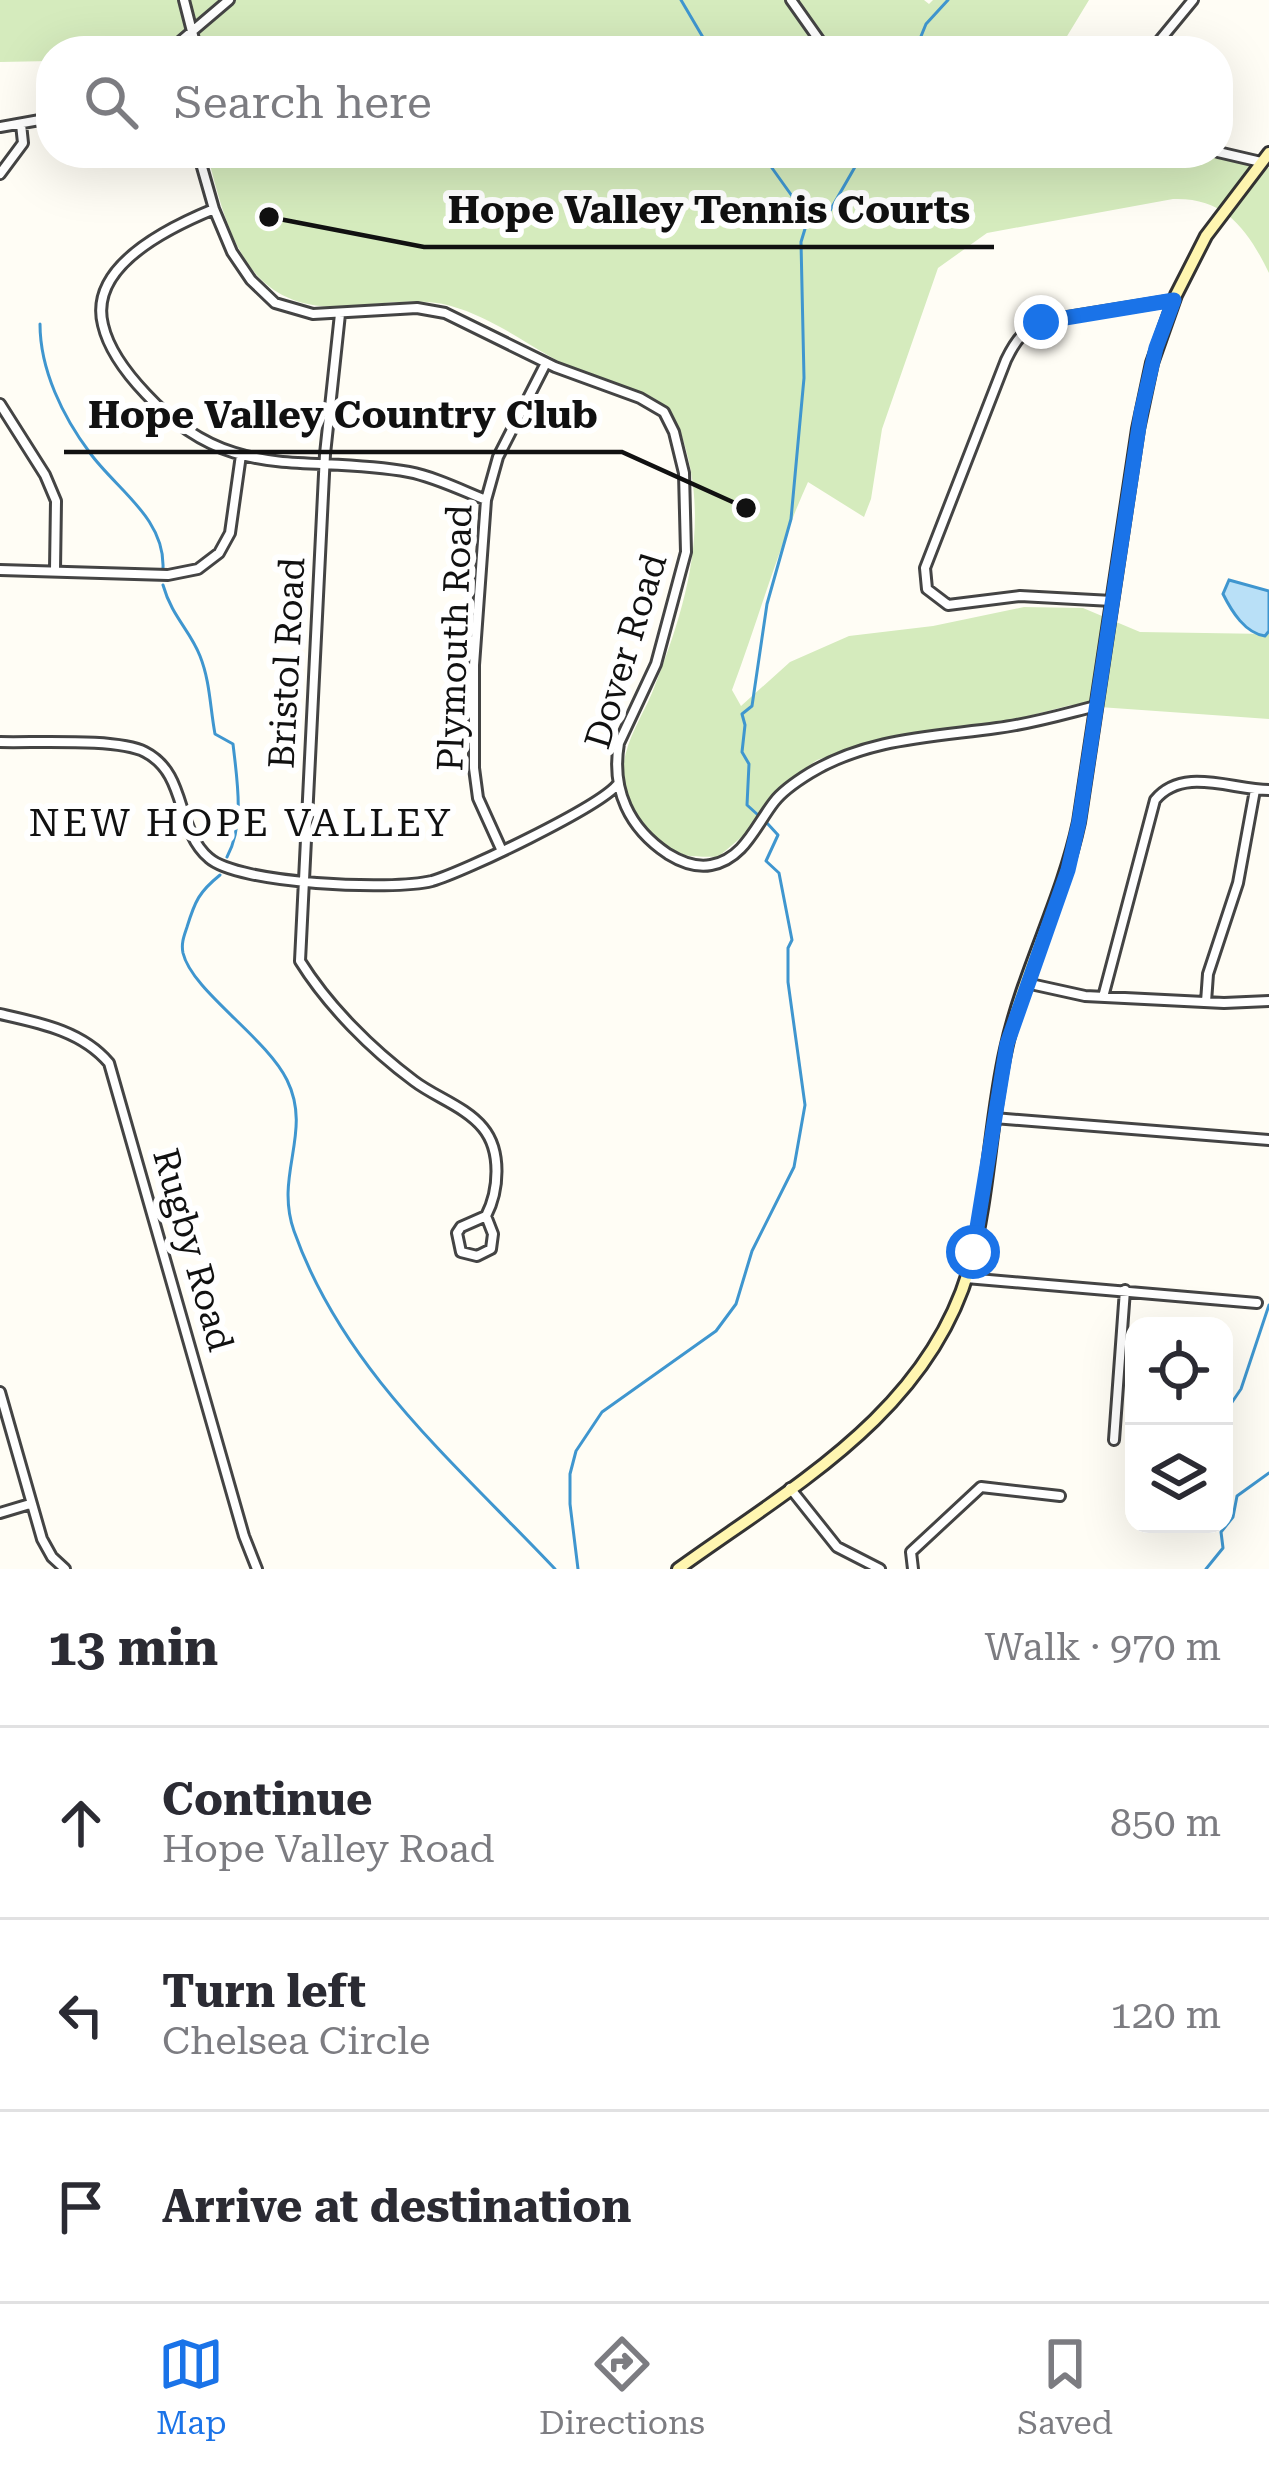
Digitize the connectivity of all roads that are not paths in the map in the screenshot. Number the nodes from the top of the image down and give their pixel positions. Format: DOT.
graph roads {
  1 [pos="184,0"];
  2 [pos="229,0"];
  3 [pos="791,0"];
  4 [pos="1192,0"];
  5 [pos="194,28"];
  6 [pos="185,36"];
  7 [pos="195,36"];
  8 [pos="816,36"];
  9 [pos="1163,36"];
  10 [pos="36,121"];
  11 [pos="20,124"];
  12 [pos="0,128"];
  13 [pos="1233,154"];
  14 [pos="1265,158"];
  15 [pos="202,168"];
  16 [pos="0,174"];
  17 [pos="214,209"];
  18 [pos="1174,300"];
  19 [pos="340,314"];
  20 [pos="547,363"];
  21 [pos="1,406"];
  22 [pos="241,455"];
  23 [pos="324,466"];
  24 [pos="486,500"];
  25 [pos="0,570"];
  26 [pos="55,571"];
  27 [pos="1112,601"];
  28 [pos="1096,706"];
  29 [pos="0,742"];
  30 [pos="618,784"];
  31 [pos="1255,790"];
  32 [pos="1269,790"];
  33 [pos="502,850"];
  34 [pos="303,881"];
  35 [pos="1026,983"];
  36 [pos="1103,997"];
  37 [pos="1269,1001"];
  38 [pos="1206,1002"];
  39 [pos="0,1014"];
  40 [pos="994,1118"];
  41 [pos="1269,1140"];
  42 [pos="487,1216"];
  43 [pos="966,1278"];
  44 [pos="1125,1290"];
  45 [pos="1258,1304"];
  46 [pos="0,1392"];
  47 [pos="1114,1440"];
  48 [pos="790,1488"];
  49 [pos="1060,1496"];
  50 [pos="30,1504"];
  51 [pos="0,1514"];
  52 [pos="878,1568"];
  53 [pos="65,1569"];
  54 [pos="256,1569"];
  55 [pos="678,1569"];
  56 [pos="913,1569"];
  1 -- 5 [label="street"];
  2 -- 5 [label="street"];
  3 -- 8 [label="street"];
  4 -- 9 [label="street"];
  5 -- 6 [label="street"];
  5 -- 7 [label="street"];
  10 -- 11 [label="street"];
  11 -- 12 [label="street"];
  11 -- 16 [label="street"];
  13 -- 14 [label="street"];
  14 -- 18 [label="main road"];
  15 -- 17 [label="street, Dover Road"];
  17 -- 19 [label="street, Dover Road"];
  17 -- 22 [label="street"];
  18 -- 27 [label="main road"];
  18 -- 27 [label="street"];
  19 -- 20 [label="street, Dover Road"];
  19 -- 23 [label="street, Bristol Road"];
  20 -- 24 [label="street, Plymouth Road"];
  20 -- 30 [label="street, Dover Road"];
  21 -- 26 [label="street"];
  22 -- 23 [label="street"];
  22 -- 26 [label="street"];
  23 -- 24 [label="street"];
  23 -- 34 [label="street, Bristol Road"];
  24 -- 33 [label="street, Plymouth Road"];
  25 -- 26 [label="street"];
  27 -- 28 [label="main road"];
  28 -- 30 [label="street, Dover Road"];
  28 -- 35 [label="main road"];
  29 -- 34 [label="street"];
  30 -- 33 [label="street"];
  31 -- 32 [label="street"];
  31 -- 36 [label="street"];
  31 -- 38 [label="street"];
  33 -- 34 [label="street"];
  34 -- 42 [label="street, Bristol Road"];
  35 -- 36 [label="street"];
  35 -- 40 [label="main road"];
  36 -- 38 [label="street"];
  37 -- 38 [label="street"];
  39 -- 54 [label="street, Rugby Road"];
  40 -- 41 [label="street"];
  40 -- 43 [label="main road"];
  42 -- 42 [label="street, Bristol Road"];
  43 -- 44 [label="street"];
  43 -- 48 [label="main road"];
  44 -- 45 [label="street"];
  44 -- 47 [label="street"];
  46 -- 50 [label="street"];
  48 -- 52 [label="street"];
  48 -- 55 [label="main road"];
  49 -- 56 [label="street"];
  50 -- 51 [label="street"];
  50 -- 53 [label="street"];
}
